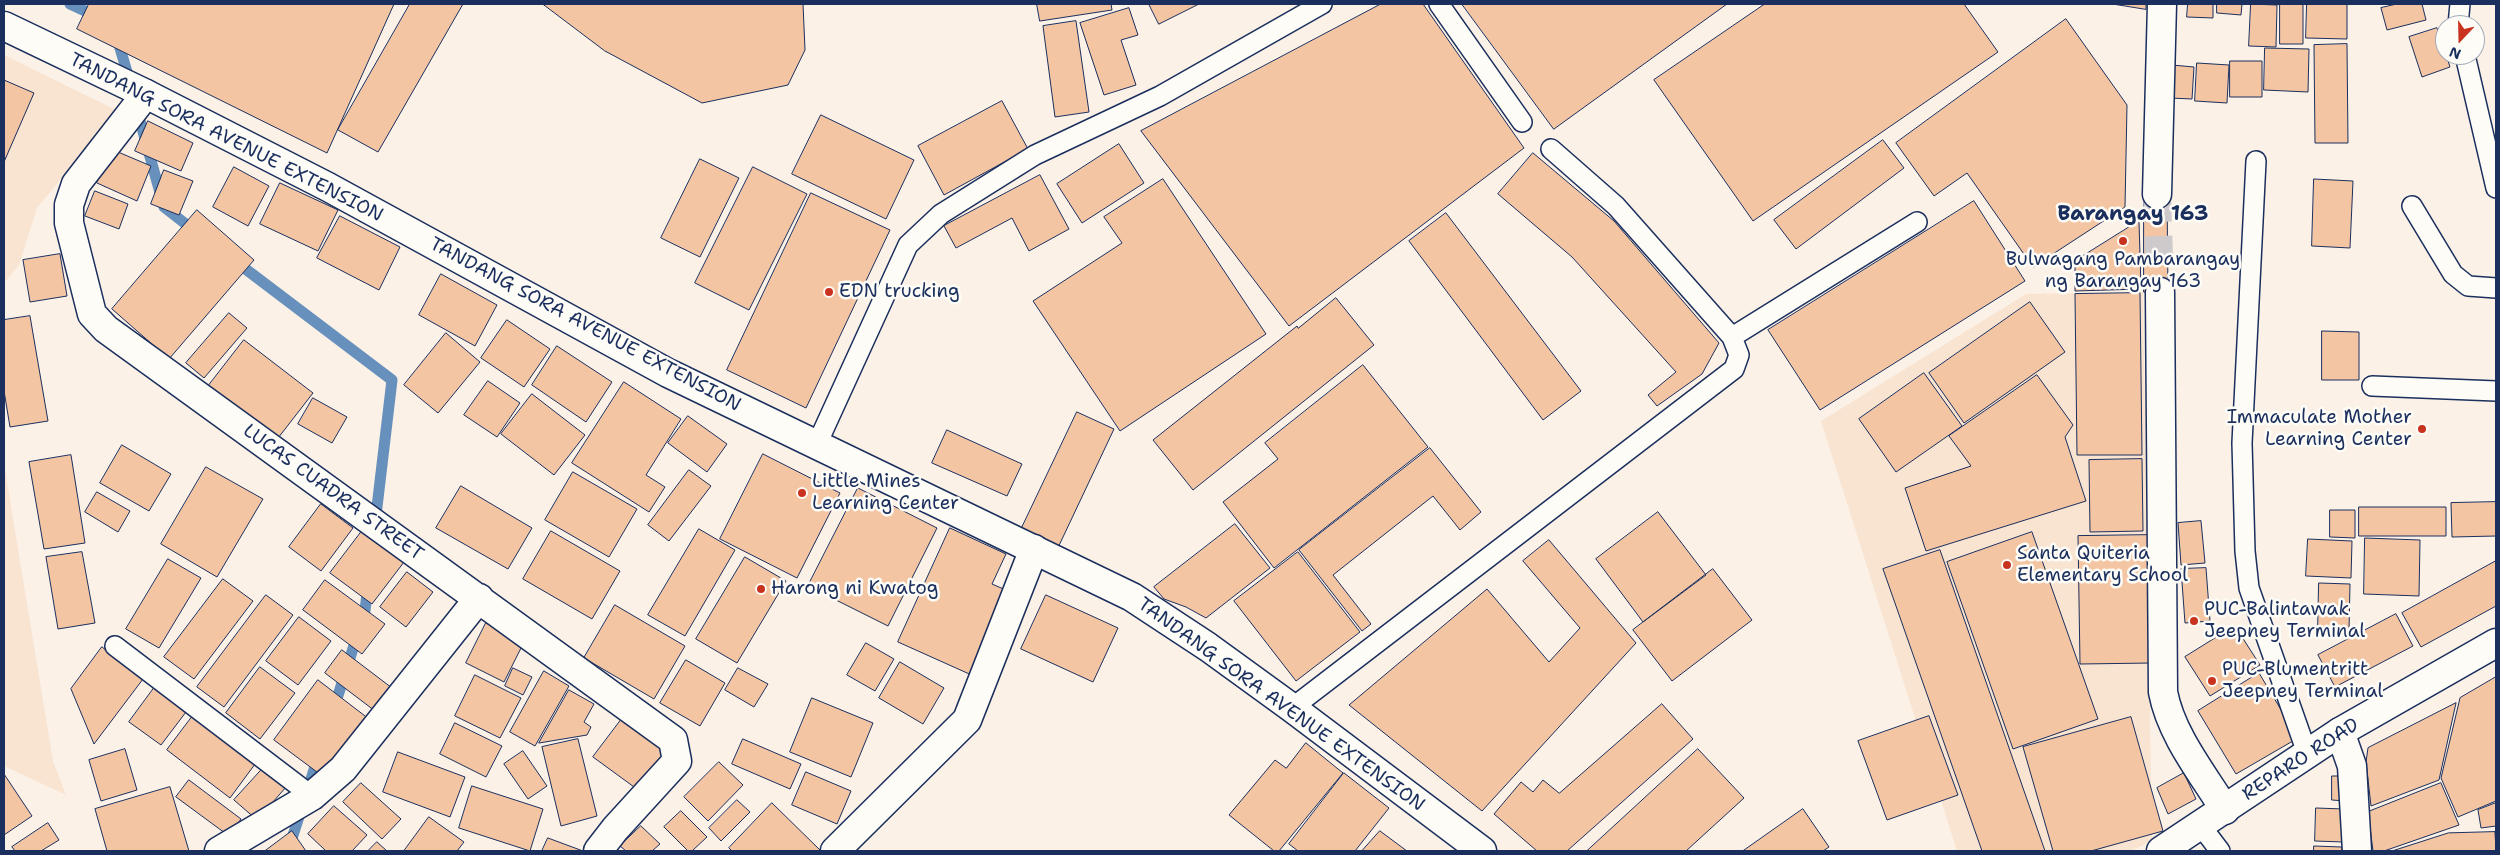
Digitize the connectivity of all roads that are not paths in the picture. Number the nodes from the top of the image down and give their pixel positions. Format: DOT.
graph roads {
  1 [pos="1322,4"];
  2 [pos="1439,4"];
  3 [pos="2162,4"];
  4 [pos="4,26"];
  5 [pos="2467,65"];
  6 [pos="146,94"];
  7 [pos="1522,122"];
  8 [pos="1551,149"];
  9 [pos="2256,161"];
  10 [pos="2496,188"];
  11 [pos="2157,194"];
  12 [pos="2412,206"];
  13 [pos="1917,222"];
  14 [pos="2496,288"];
  15 [pos="2160,292"];
  16 [pos="1732,338"];
  17 [pos="2372,386"];
  18 [pos="2496,391"];
  19 [pos="817,444"];
  20 [pos="1034,549"];
  21 [pos="479,598"];
  22 [pos="2496,643"];
  23 [pos="115,646"];
  24 [pos="1292,708"];
  25 [pos="2340,732"];
  26 [pos="2307,753"];
  27 [pos="312,796"];
  28 [pos="2225,810"];
  29 [pos="2201,826"];
  30 [pos="219,851"];
  31 [pos="598,851"];
  32 [pos="835,851"];
  33 [pos="1482,851"];
  34 [pos="2161,851"];
  35 [pos="2220,851"];
  36 [pos="2357,851"];
  1 -- 19 [label="lane"];
  2 -- 7 [label="lane"];
  3 -- 11 [label="street"];
  4 -- 6 [label="street, TANDANG SORA AVENUE EXTENSION"];
  5 -- 10 [label="lane"];
  6 -- 19 [label="street, TANDANG SORA AVENUE EXTENSION"];
  6 -- 21 [label="street, LUCAS CUADRA STREET"];
  8 -- 16 [label="lane"];
  9 -- 26 [label="lane"];
  12 -- 14 [label="lane"];
  13 -- 16 [label="lane"];
  15 -- 28 [label="street"];
  16 -- 24 [label="lane"];
  17 -- 18 [label="lane"];
  19 -- 20 [label="street, TANDANG SORA AVENUE EXTENSION"];
  20 -- 24 [label="street, TANDANG SORA AVENUE EXTENSION"];
  20 -- 32 [label="street"];
  21 -- 27 [label="street"];
  21 -- 31 [label="street, LUCAS CUADRA STREET"];
  22 -- 25 [label="street, REPARO ROAD"];
  23 -- 27 [label="lane"];
  24 -- 33 [label="street, TANDANG SORA AVENUE EXTENSION"];
  25 -- 26 [label="street, REPARO ROAD"];
  25 -- 36 [label="street"];
  26 -- 28 [label="street, REPARO ROAD"];
  27 -- 30 [label="street"];
  28 -- 29 [label="street, REPARO ROAD"];
  29 -- 34 [label="street, REPARO ROAD"];
  29 -- 35 [label="lane"];
}
